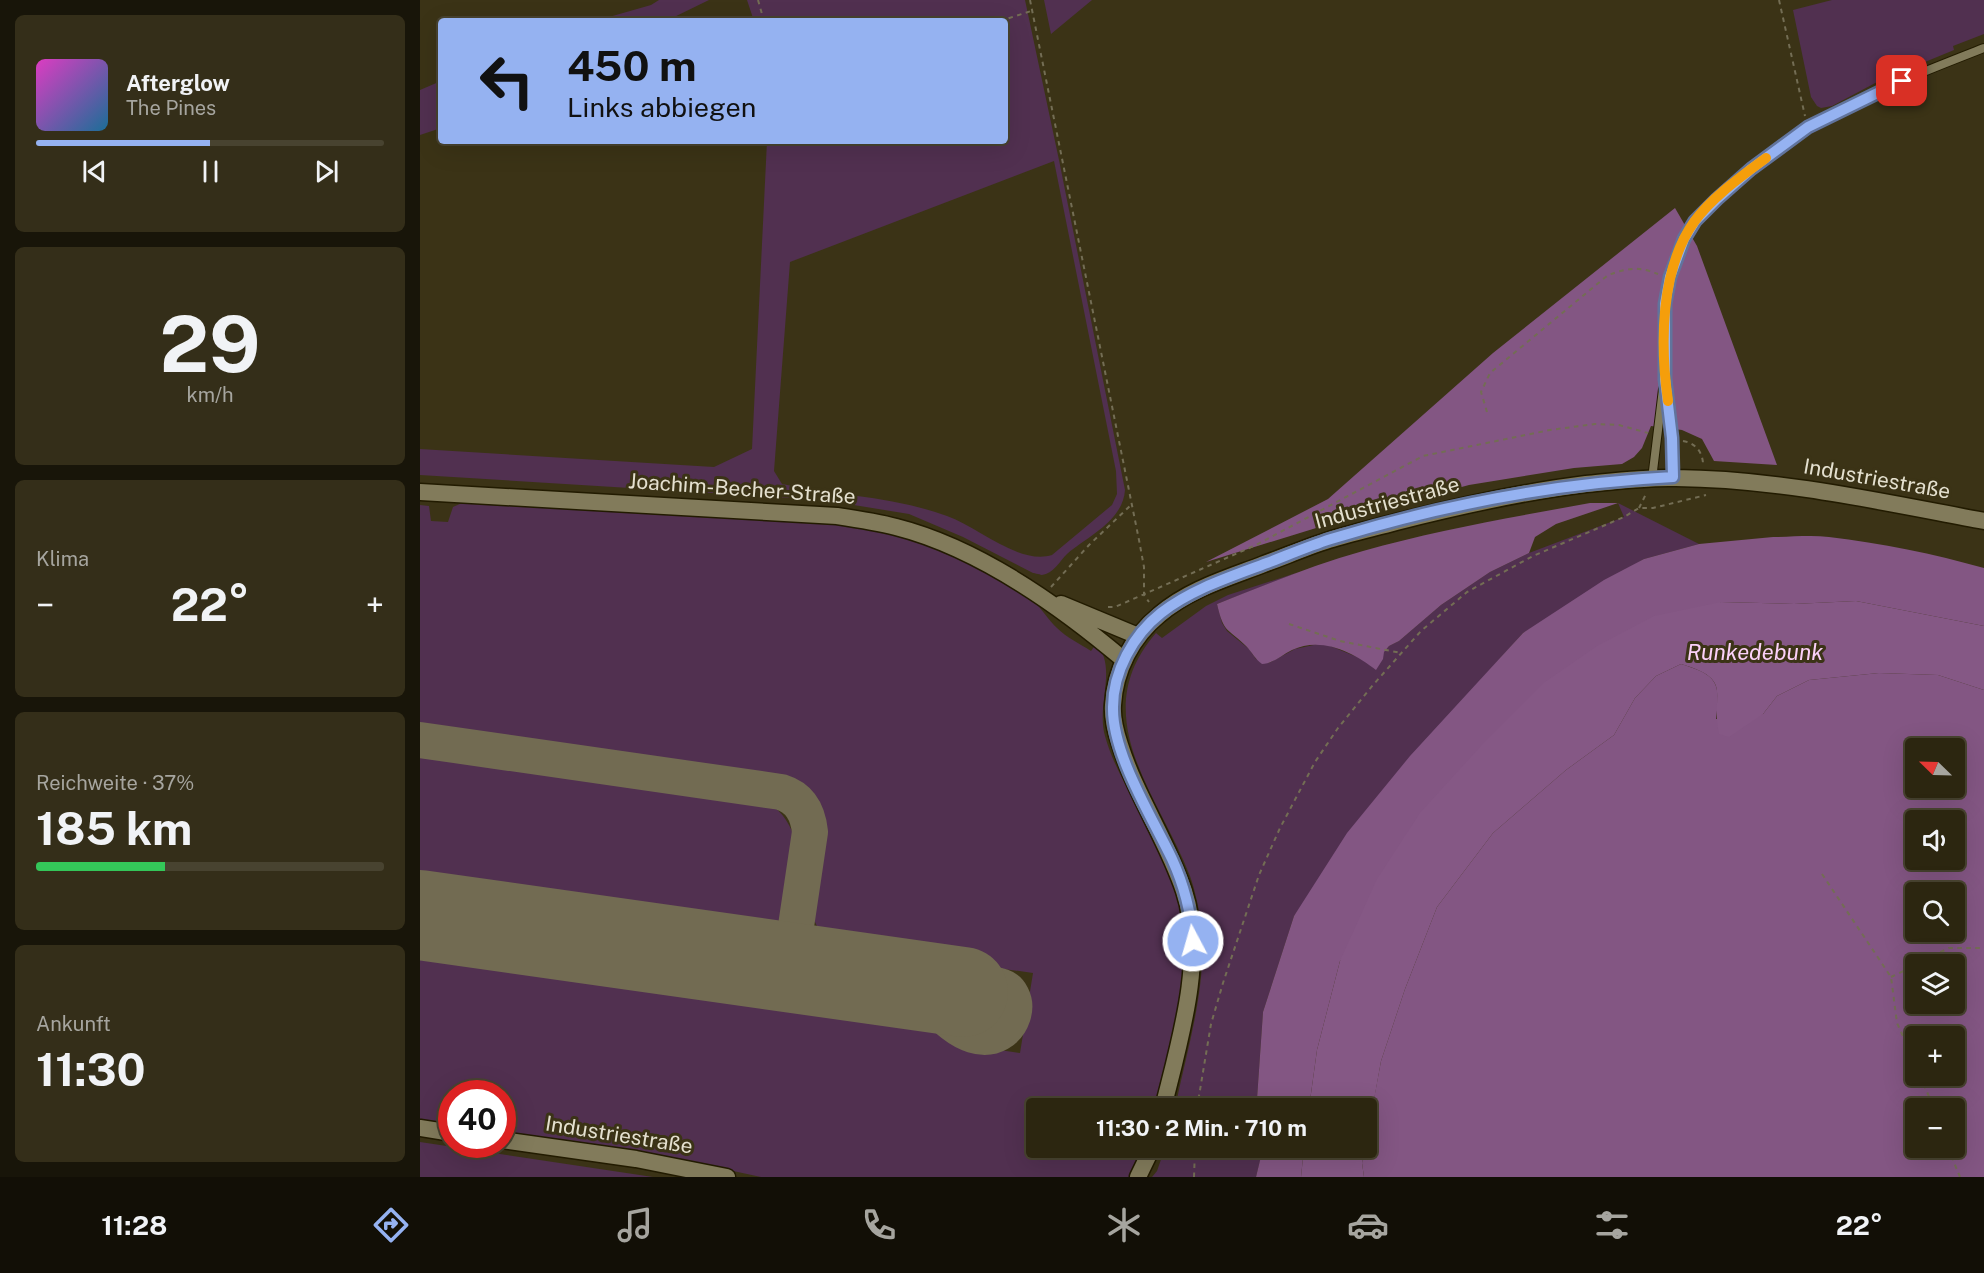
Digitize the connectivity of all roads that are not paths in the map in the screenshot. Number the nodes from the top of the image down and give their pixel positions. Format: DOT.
graph roads {
  1 [pos="1984,48"];
  2 [pos="1665,379"];
  3 [pos="1673,477"];
  4 [pos="1649,486"];
  5 [pos="420,492"];
  6 [pos="1984,521"];
  7 [pos="1043,597"];
  8 [pos="1138,636"];
  9 [pos="1124,660"];
  10 [pos="1165,1098"];
  11 [pos="420,1128"];
  12 [pos="438,1131"];
  13 [pos="516,1142"];
  14 [pos="1147,1158"];
  15 [pos="727,1177"];
  16 [pos="1138,1177"];
  1 -- 2 [label="lane"];
  2 -- 3 [label="lane"];
  2 -- 4 [label="lane"];
  3 -- 4 [label="street, Industriestraße"];
  3 -- 6 [label="street, Industriestraße"];
  4 -- 8 [label="street, Industriestraße"];
  5 -- 7 [label="street, Joachim-Becher-Straße"];
  7 -- 8 [label="street, Joachim-Becher-Straße"];
  7 -- 9 [label="street, Joachim-Becher-Straße"];
  8 -- 9 [label="street, Industriestraße"];
  9 -- 10 [label="street, Industriestraße"];
  11 -- 12 [label="street"];
  13 -- 15 [label="street, Industriestraße"];
  14 -- 16 [label="street"];
}
